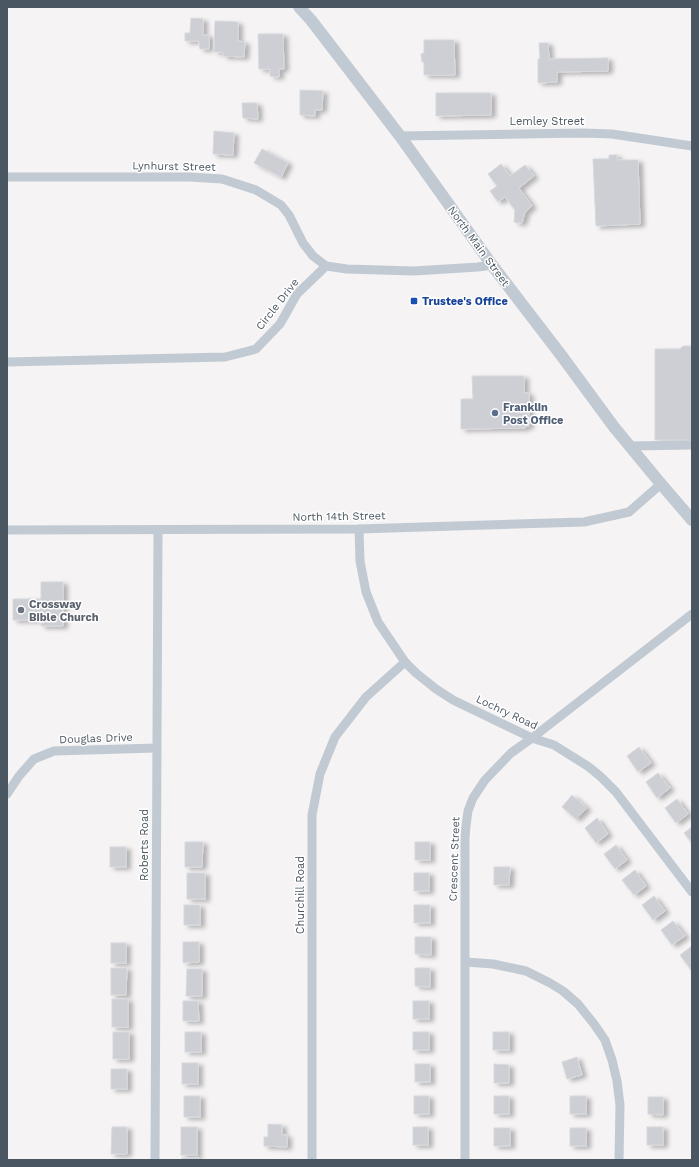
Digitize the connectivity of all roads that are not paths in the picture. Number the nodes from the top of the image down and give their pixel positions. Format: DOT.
graph roads {
  1 [pos="299,7"];
  2 [pos="400,136"];
  3 [pos="692,146"];
  4 [pos="7,177"];
  5 [pos="492,265"];
  6 [pos="326,266"];
  7 [pos="7,362"];
  8 [pos="692,445"];
  9 [pos="629,446"];
  10 [pos="661,484"];
  11 [pos="692,520"];
  12 [pos="359,529"];
  13 [pos="7,530"];
  14 [pos="158,530"];
  15 [pos="692,614"];
  16 [pos="405,662"];
  17 [pos="532,738"];
  18 [pos="156,748"];
  19 [pos="7,794"];
  20 [pos="692,892"];
  21 [pos="466,962"];
  22 [pos="155,1160"];
  23 [pos="312,1160"];
  24 [pos="465,1160"];
  25 [pos="619,1160"];
  1 -- 2 [label="street, North Main Street"];
  2 -- 3 [label="street, Lemley Street"];
  2 -- 5 [label="street, North Main Street"];
  4 -- 6 [label="street, Lynhurst Street"];
  5 -- 6 [label="street"];
  5 -- 9 [label="street, North Main Street"];
  6 -- 7 [label="street, Circle Drive"];
  8 -- 9 [label="street"];
  9 -- 10 [label="street, North Main Street"];
  10 -- 11 [label="street, North Main Street"];
  10 -- 12 [label="street, North 14th Street"];
  12 -- 14 [label="street, North 14th Street"];
  12 -- 16 [label="street, Lochry Road"];
  13 -- 14 [label="street, North 14th Street"];
  14 -- 18 [label="street, Roberts Road"];
  15 -- 17 [label="street, Crescent Street"];
  16 -- 17 [label="street, Lochry Road"];
  16 -- 23 [label="street, Churchill Road"];
  17 -- 20 [label="street, Lochry Road"];
  17 -- 21 [label="street, Crescent Street"];
  18 -- 19 [label="street, Douglas Drive"];
  18 -- 22 [label="street, Roberts Road"];
  21 -- 24 [label="street, Crescent Street"];
  21 -- 25 [label="street"];
}
